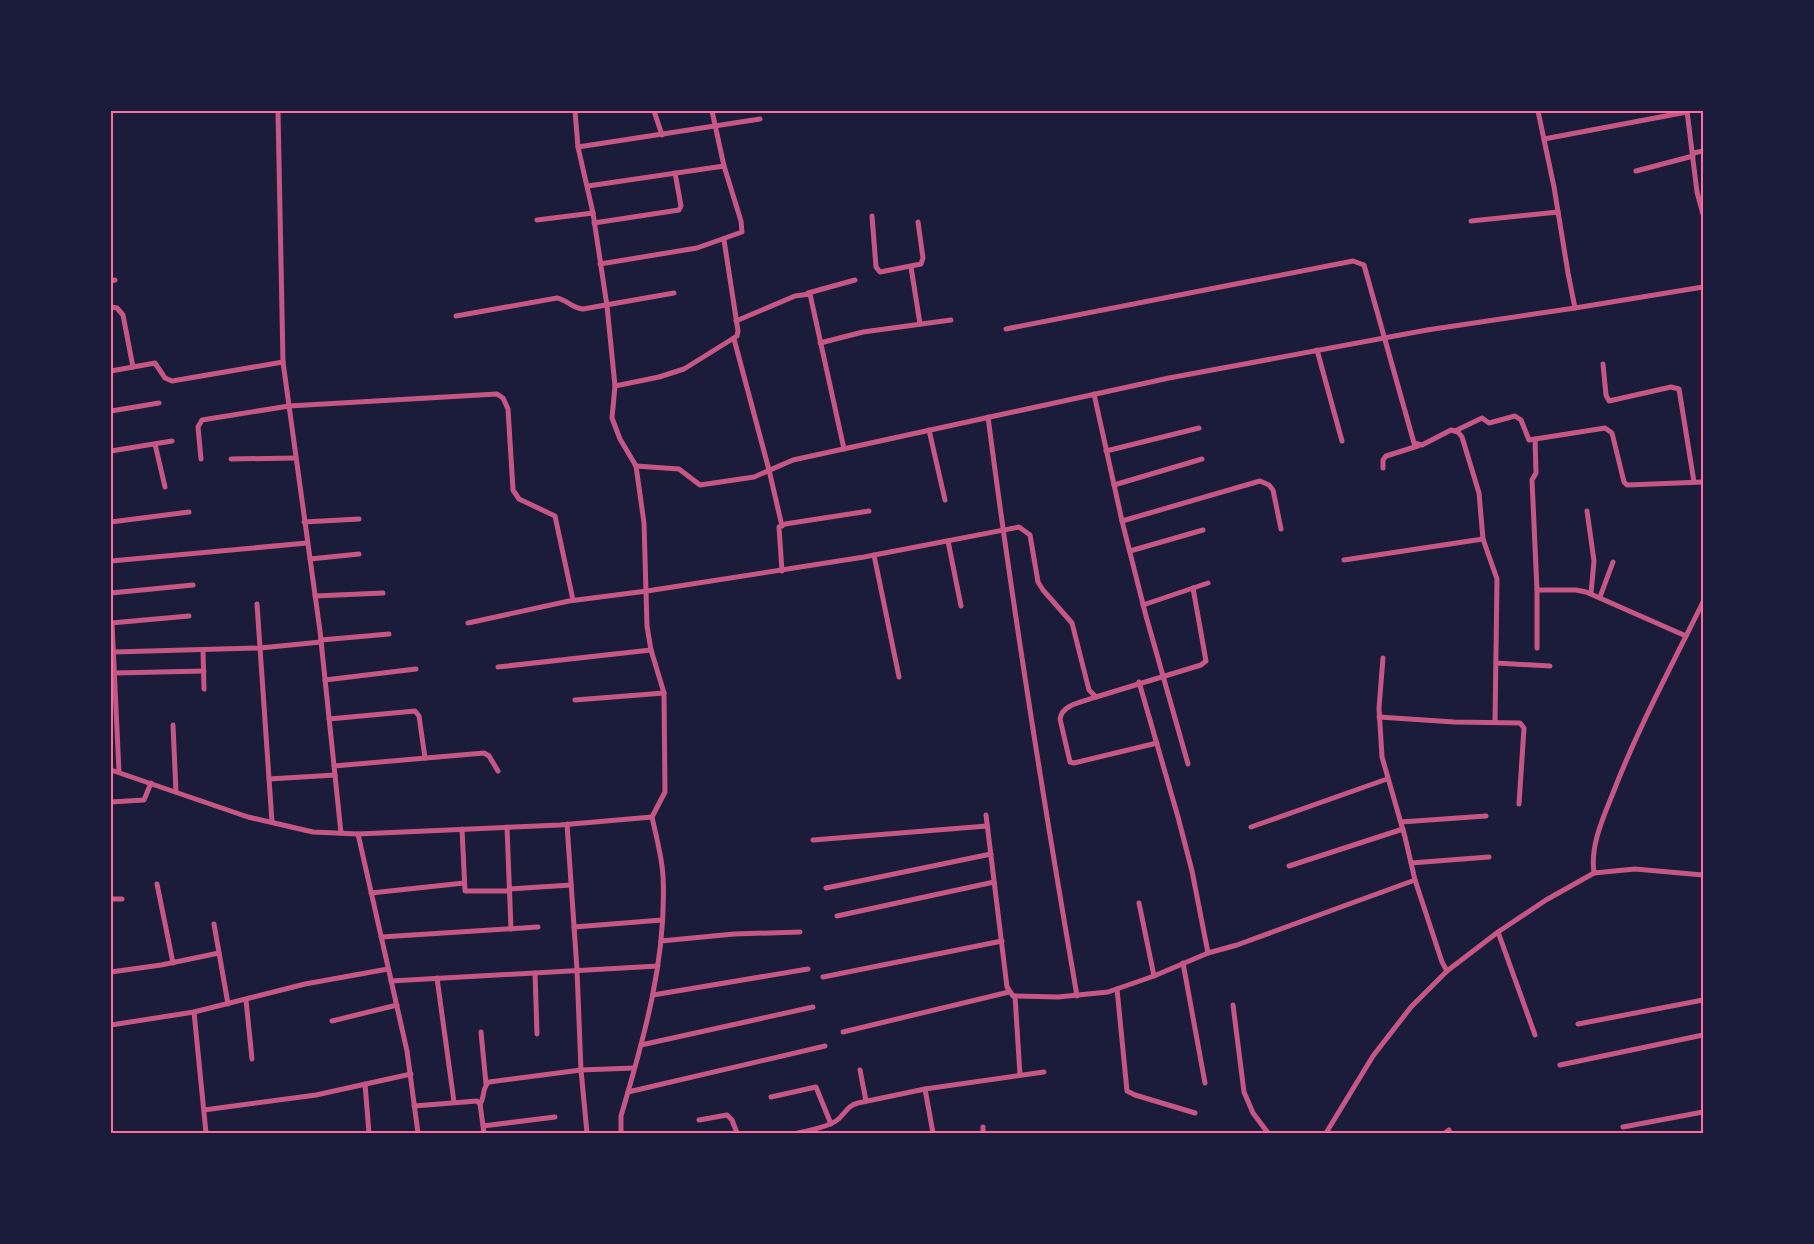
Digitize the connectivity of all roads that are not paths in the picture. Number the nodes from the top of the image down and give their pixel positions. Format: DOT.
graph roads {
  1 [pos="278,111"];
  2 [pos="575,111"];
  3 [pos="654,111"];
  4 [pos="712,111"];
  5 [pos="1538,111"];
  6 [pos="1687,112"];
  7 [pos="760,119"];
  8 [pos="715,126"];
  9 [pos="662,135"];
  10 [pos="1544,139"];
  11 [pos="578,147"];
  12 [pos="1703,151"];
  13 [pos="1693,155"];
  14 [pos="724,166"];
  15 [pos="1636,171"];
  16 [pos="675,173"];
  17 [pos="588,186"];
  18 [pos="1558,212"];
  19 [pos="593,213"];
  20 [pos="1703,214"];
  21 [pos="872,216"];
  22 [pos="537,220"];
  23 [pos="1471,221"];
  24 [pos="594,222"];
  25 [pos="918,222"];
  26 [pos="724,240"];
  27 [pos="600,264"];
  28 [pos="911,267"];
  29 [pos="855,280"];
  30 [pos="1703,287"];
  31 [pos="674,293"];
  32 [pos="808,293"];
  33 [pos="607,306"];
  34 [pos="111,307"];
  35 [pos="1575,308"];
  36 [pos="456,316"];
  37 [pos="951,320"];
  38 [pos="736,321"];
  39 [pos="920,324"];
  40 [pos="1005,328"];
  41 [pos="1384,338"];
  42 [pos="734,339"];
  43 [pos="820,343"];
  44 [pos="1317,350"];
  45 [pos="283,362"];
  46 [pos="1603,364"];
  47 [pos="133,367"];
  48 [pos="111,371"];
  49 [pos="615,386"];
  50 [pos="1094,394"];
  51 [pos="159,403"];
  52 [pos="289,406"];
  53 [pos="111,411"];
  54 [pos="988,417"];
  55 [pos="1198,428"];
  56 [pos="929,430"];
  57 [pos="1455,431"];
  58 [pos="1535,439"];
  59 [pos="172,441"];
  60 [pos="1342,441"];
  61 [pos="155,444"];
  62 [pos="1419,446"];
  63 [pos="844,449"];
  64 [pos="111,451"];
  65 [pos="1106,451"];
  66 [pos="296,458"];
  67 [pos="201,459"];
  68 [pos="231,459"];
  69 [pos="1202,459"];
  70 [pos="636,466"];
  71 [pos="1383,468"];
  72 [pos="769,470"];
  73 [pos="1694,482"];
  74 [pos="1703,482"];
  75 [pos="1114,485"];
  76 [pos="165,488"];
  77 [pos="945,500"];
  78 [pos="869,511"];
  79 [pos="1587,511"];
  80 [pos="189,512"];
  81 [pos="359,519"];
  82 [pos="1122,521"];
  83 [pos="111,522"];
  84 [pos="304,522"];
  85 [pos="782,526"];
  86 [pos="1281,529"];
  87 [pos="1003,530"];
  88 [pos="1203,530"];
  89 [pos="1483,538"];
  90 [pos="948,542"];
  91 [pos="307,543"];
  92 [pos="1130,551"];
  93 [pos="359,554"];
  94 [pos="874,555"];
  95 [pos="310,559"];
  96 [pos="1344,560"];
  97 [pos="111,561"];
  98 [pos="1613,562"];
  99 [pos="782,571"];
  100 [pos="1208,582"];
  101 [pos="194,585"];
  102 [pos="1193,588"];
  103 [pos="1537,590"];
  104 [pos="647,591"];
  105 [pos="111,593"];
  106 [pos="383,593"];
  107 [pos="1591,593"];
  108 [pos="315,596"];
  109 [pos="1600,597"];
  110 [pos="573,600"];
  111 [pos="1703,602"];
  112 [pos="256,604"];
  113 [pos="1143,605"];
  114 [pos="961,606"];
  115 [pos="189,616"];
  116 [pos="112,623"];
  117 [pos="468,623"];
  118 [pos="389,634"];
  119 [pos="1686,636"];
  120 [pos="321,641"];
  121 [pos="260,648"];
  122 [pos="1537,648"];
  123 [pos="203,650"];
  124 [pos="651,650"];
  125 [pos="114,652"];
  126 [pos="1383,658"];
  127 [pos="1496,663"];
  128 [pos="1550,666"];
  129 [pos="498,668"];
  130 [pos="416,669"];
  131 [pos="204,671"];
  132 [pos="115,673"];
  133 [pos="1163,675"];
  134 [pos="899,676"];
  135 [pos="325,680"];
  136 [pos="1139,682"];
  137 [pos="204,689"];
  138 [pos="664,693"];
  139 [pos="1096,697"];
  140 [pos="575,700"];
  141 [pos="1379,717"];
  142 [pos="329,719"];
  143 [pos="1495,722"];
  144 [pos="173,725"];
  145 [pos="1157,743"];
  146 [pos="425,758"];
  147 [pos="1188,764"];
  148 [pos="334,766"];
  149 [pos="111,770"];
  150 [pos="498,771"];
  151 [pos="119,772"];
  152 [pos="335,775"];
  153 [pos="269,778"];
  154 [pos="1387,779"];
  155 [pos="151,783"];
  156 [pos="176,792"];
  157 [pos="111,802"];
  158 [pos="1519,804"];
  159 [pos="986,815"];
  160 [pos="1486,816"];
  161 [pos="652,817"];
  162 [pos="272,822"];
  163 [pos="567,824"];
  164 [pos="1402,825"];
  165 [pos="987,826"];
  166 [pos="507,827"];
  167 [pos="1251,827"];
  168 [pos="462,829"];
  169 [pos="341,833"];
  170 [pos="358,834"];
  171 [pos="813,840"];
  172 [pos="991,854"];
  173 [pos="1488,857"];
  174 [pos="1411,863"];
  175 [pos="1289,866"];
  176 [pos="1594,873"];
  177 [pos="1703,875"];
  178 [pos="1415,880"];
  179 [pos="994,882"];
  180 [pos="464,883"];
  181 [pos="157,884"];
  182 [pos="571,885"];
  183 [pos="826,888"];
  184 [pos="509,890"];
  185 [pos="371,893"];
  186 [pos="111,899"];
  187 [pos="122,899"];
  188 [pos="1139,903"];
  189 [pos="837,916"];
  190 [pos="662,920"];
  191 [pos="214,924"];
  192 [pos="538,927"];
  193 [pos="574,927"];
  194 [pos="511,929"];
  195 [pos="800,932"];
  196 [pos="1498,933"];
  197 [pos="381,938"];
  198 [pos="661,941"];
  199 [pos="1002,941"];
  200 [pos="219,953"];
  201 [pos="1208,953"];
  202 [pos="173,963"];
  203 [pos="1183,963"];
  204 [pos="658,966"];
  205 [pos="388,969"];
  206 [pos="808,969"];
  207 [pos="577,970"];
  208 [pos="1447,971"];
  209 [pos="111,972"];
  210 [pos="535,973"];
  211 [pos="1154,976"];
  212 [pos="823,977"];
  213 [pos="437,978"];
  214 [pos="391,981"];
  215 [pos="1117,989"];
  216 [pos="1009,992"];
  217 [pos="653,995"];
  218 [pos="1015,996"];
  219 [pos="1077,996"];
  220 [pos="246,1000"];
  221 [pos="1703,1000"];
  222 [pos="228,1004"];
  223 [pos="397,1005"];
  224 [pos="1233,1005"];
  225 [pos="813,1007"];
  226 [pos="194,1012"];
  227 [pos="332,1021"];
  228 [pos="1578,1024"];
  229 [pos="111,1025"];
  230 [pos="481,1032"];
  231 [pos="843,1032"];
  232 [pos="537,1034"];
  233 [pos="1535,1035"];
  234 [pos="1703,1035"];
  235 [pos="641,1046"];
  236 [pos="825,1046"];
  237 [pos="252,1059"];
  238 [pos="1560,1065"];
  239 [pos="634,1068"];
  240 [pos="581,1070"];
  241 [pos="860,1070"];
  242 [pos="1044,1072"];
  243 [pos="411,1074"];
  244 [pos="1020,1075"];
  245 [pos="1205,1083"];
  246 [pos="365,1084"];
  247 [pos="486,1084"];
  248 [pos="925,1089"];
  249 [pos="628,1092"];
  250 [pos="771,1097"];
  251 [pos="866,1101"];
  252 [pos="454,1102"];
  253 [pos="480,1104"];
  254 [pos="414,1106"];
  255 [pos="204,1110"];
  256 [pos="1703,1112"];
  257 [pos="1195,1113"];
  258 [pos="555,1117"];
  259 [pos="699,1120"];
  260 [pos="829,1124"];
  261 [pos="483,1126"];
  262 [pos="1623,1127"];
  263 [pos="206,1133"];
  264 [pos="369,1133"];
  265 [pos="418,1133"];
  266 [pos="484,1133"];
  267 [pos="587,1133"];
  268 [pos="621,1133"];
  269 [pos="737,1133"];
  270 [pos="798,1133"];
  271 [pos="830,1133"];
  272 [pos="933,1133"];
  273 [pos="1268,1133"];
  274 [pos="1326,1133"];
  1 -- 45 [label="street"];
  2 -- 11 [label="street"];
  3 -- 9 [label="street"];
  4 -- 8 [label="street"];
  5 -- 10 [label="street"];
  6 -- 10 [label="street"];
  6 -- 13 [label="street"];
  7 -- 8 [label="street"];
  8 -- 9 [label="street"];
  8 -- 14 [label="street"];
  9 -- 11 [label="street"];
  10 -- 18 [label="street"];
  11 -- 17 [label="street"];
  12 -- 13 [label="street"];
  13 -- 15 [label="street"];
  13 -- 20 [label="street"];
  14 -- 16 [label="street"];
  14 -- 26 [label="street"];
  16 -- 17 [label="street"];
  16 -- 24 [label="street"];
  17 -- 19 [label="street"];
  18 -- 23 [label="street"];
  18 -- 35 [label="street"];
  19 -- 22 [label="street"];
  19 -- 24 [label="street"];
  21 -- 28 [label="street"];
  24 -- 27 [label="street"];
  25 -- 28 [label="street"];
  26 -- 27 [label="street"];
  26 -- 38 [label="street"];
  27 -- 33 [label="street"];
  28 -- 39 [label="street"];
  29 -- 32 [label="street"];
  30 -- 35 [label="street"];
  31 -- 33 [label="street"];
  32 -- 38 [label="street"];
  32 -- 43 [label="street"];
  33 -- 36 [label="street"];
  33 -- 49 [label="street"];
  34 -- 47 [label="street"];
  35 -- 41 [label="street"];
  37 -- 39 [label="street"];
  38 -- 42 [label="street"];
  39 -- 43 [label="street"];
  40 -- 41 [label="street"];
  41 -- 44 [label="street"];
  41 -- 62 [label="street"];
  42 -- 49 [label="street"];
  42 -- 72 [label="street"];
  43 -- 63 [label="street"];
  44 -- 50 [label="street"];
  44 -- 60 [label="street"];
  45 -- 47 [label="street"];
  45 -- 52 [label="street"];
  46 -- 73 [label="street"];
  47 -- 48 [label="street"];
  49 -- 70 [label="street"];
  50 -- 54 [label="street"];
  50 -- 65 [label="street"];
  51 -- 53 [label="street"];
  52 -- 66 [label="street"];
  52 -- 67 [label="street"];
  52 -- 110 [label="street"];
  54 -- 56 [label="street"];
  54 -- 87 [label="street"];
  55 -- 65 [label="street"];
  56 -- 63 [label="street"];
  56 -- 77 [label="street"];
  57 -- 58 [label="street"];
  57 -- 62 [label="street"];
  57 -- 89 [label="street"];
  58 -- 73 [label="street"];
  58 -- 103 [label="street"];
  59 -- 61 [label="street"];
  61 -- 64 [label="street"];
  61 -- 76 [label="street"];
  62 -- 71 [label="street"];
  63 -- 72 [label="street"];
  65 -- 75 [label="street"];
  66 -- 68 [label="street"];
  66 -- 84 [label="street"];
  69 -- 75 [label="street"];
  70 -- 72 [label="street"];
  70 -- 104 [label="street"];
  72 -- 85 [label="street"];
  73 -- 74 [label="street"];
  75 -- 82 [label="street"];
  78 -- 85 [label="street"];
  79 -- 107 [label="street"];
  80 -- 83 [label="street"];
  81 -- 84 [label="street"];
  82 -- 86 [label="street"];
  82 -- 92 [label="street"];
  84 -- 91 [label="street"];
  85 -- 99 [label="street"];
  87 -- 90 [label="street"];
  87 -- 139 [label="street"];
  87 -- 219 [label="street"];
  88 -- 92 [label="street"];
  89 -- 96 [label="street"];
  89 -- 127 [label="street"];
  90 -- 94 [label="street"];
  90 -- 114 [label="street"];
  91 -- 95 [label="street"];
  91 -- 97 [label="street"];
  92 -- 113 [label="street"];
  93 -- 95 [label="street"];
  94 -- 99 [label="street"];
  94 -- 134 [label="street"];
  95 -- 108 [label="street"];
  98 -- 109 [label="street"];
  99 -- 104 [label="street"];
  100 -- 102 [label="street"];
  101 -- 105 [label="street"];
  102 -- 113 [label="street"];
  102 -- 133 [label="street"];
  103 -- 107 [label="street"];
  103 -- 122 [label="street"];
  104 -- 110 [label="street"];
  104 -- 124 [label="street"];
  106 -- 108 [label="street"];
  107 -- 109 [label="street"];
  108 -- 120 [label="street"];
  109 -- 119 [label="street"];
  110 -- 117 [label="street"];
  111 -- 119 [label="street"];
  112 -- 121 [label="street"];
  113 -- 133 [label="street"];
  115 -- 116 [label="street"];
  116 -- 125 [label="street"];
  118 -- 120 [label="street"];
  119 -- 176 [label="street"];
  120 -- 121 [label="street"];
  120 -- 135 [label="street"];
  121 -- 123 [label="street"];
  121 -- 153 [label="street"];
  123 -- 125 [label="street"];
  123 -- 131 [label="street"];
  124 -- 129 [label="street"];
  124 -- 138 [label="street"];
  125 -- 132 [label="street"];
  126 -- 141 [label="street"];
  127 -- 128 [label="street"];
  127 -- 143 [label="street"];
  130 -- 135 [label="street"];
  131 -- 132 [label="street"];
  131 -- 137 [label="street"];
  132 -- 151 [label="street"];
  133 -- 136 [label="street"];
  133 -- 147 [label="street"];
  135 -- 142 [label="street"];
  136 -- 139 [label="street"];
  136 -- 145 [label="street"];
  138 -- 140 [label="street"];
  138 -- 161 [label="street"];
  139 -- 145 [label="street"];
  141 -- 143 [label="street"];
  141 -- 154 [label="street"];
  142 -- 146 [label="street"];
  142 -- 148 [label="street"];
  143 -- 158 [label="street"];
  144 -- 156 [label="street"];
  145 -- 201 [label="street"];
  146 -- 148 [label="street"];
  146 -- 150 [label="street"];
  148 -- 152 [label="street"];
  149 -- 151 [label="street"];
  151 -- 155 [label="street"];
  152 -- 153 [label="street"];
  152 -- 169 [label="street"];
  153 -- 162 [label="street"];
  154 -- 164 [label="street"];
  154 -- 167 [label="street"];
  155 -- 156 [label="street"];
  155 -- 157 [label="street"];
  156 -- 162 [label="street"];
  159 -- 165 [label="street"];
  160 -- 164 [label="street"];
  161 -- 163 [label="street"];
  161 -- 190 [label="street"];
  162 -- 169 [label="street"];
  163 -- 166 [label="street"];
  163 -- 182 [label="street"];
  164 -- 174 [label="street"];
  164 -- 175 [label="street"];
  165 -- 171 [label="street"];
  165 -- 172 [label="street"];
  166 -- 168 [label="street"];
  166 -- 184 [label="street"];
  168 -- 170 [label="street"];
  168 -- 180 [label="street"];
  169 -- 170 [label="street"];
  170 -- 185 [label="street"];
  172 -- 179 [label="street"];
  172 -- 183 [label="street"];
  173 -- 174 [label="street"];
  174 -- 178 [label="street"];
  176 -- 177 [label="street"];
  176 -- 196 [label="street"];
  178 -- 201 [label="street"];
  178 -- 208 [label="street"];
  179 -- 189 [label="street"];
  179 -- 199 [label="street"];
  180 -- 184 [label="street"];
  180 -- 185 [label="street"];
  181 -- 202 [label="street"];
  182 -- 184 [label="street"];
  182 -- 193 [label="street"];
  184 -- 194 [label="street"];
  185 -- 197 [label="street"];
  186 -- 187 [label="street"];
  188 -- 211 [label="street"];
  190 -- 193 [label="street"];
  190 -- 198 [label="street"];
  191 -- 200 [label="street"];
  192 -- 194 [label="street"];
  193 -- 207 [label="street"];
  194 -- 197 [label="street"];
  195 -- 198 [label="street"];
  196 -- 208 [label="street"];
  196 -- 233 [label="street"];
  197 -- 205 [label="street"];
  198 -- 204 [label="street"];
  199 -- 212 [label="street"];
  199 -- 216 [label="street"];
  200 -- 202 [label="street"];
  200 -- 222 [label="street"];
  201 -- 203 [label="street"];
  202 -- 209 [label="street"];
  203 -- 211 [label="street"];
  203 -- 245 [label="street"];
  204 -- 207 [label="street"];
  204 -- 217 [label="street"];
  205 -- 214 [label="street"];
  205 -- 220 [label="street"];
  206 -- 217 [label="street"];
  207 -- 210 [label="street"];
  207 -- 240 [label="street"];
  208 -- 274 [label="street"];
  210 -- 213 [label="street"];
  210 -- 232 [label="street"];
  211 -- 215 [label="street"];
  213 -- 214 [label="street"];
  213 -- 252 [label="street"];
  214 -- 223 [label="street"];
  215 -- 219 [label="street"];
  215 -- 257 [label="street"];
  216 -- 218 [label="street"];
  216 -- 231 [label="street"];
  217 -- 235 [label="street"];
  218 -- 219 [label="street"];
  218 -- 244 [label="street"];
  220 -- 222 [label="street"];
  220 -- 237 [label="street"];
  221 -- 228 [label="street"];
  222 -- 226 [label="street"];
  223 -- 227 [label="street"];
  223 -- 243 [label="street"];
  224 -- 273 [label="street"];
  225 -- 235 [label="street"];
  226 -- 229 [label="street"];
  226 -- 255 [label="street"];
  230 -- 247 [label="street"];
  234 -- 238 [label="street"];
  235 -- 239 [label="street"];
  236 -- 249 [label="street"];
  239 -- 240 [label="street"];
  239 -- 249 [label="street"];
  240 -- 247 [label="street"];
  240 -- 267 [label="street"];
  241 -- 251 [label="street"];
  242 -- 244 [label="street"];
  243 -- 246 [label="street"];
  243 -- 254 [label="street"];
  244 -- 248 [label="street"];
  246 -- 255 [label="street"];
  246 -- 264 [label="street"];
  247 -- 253 [label="street"];
  248 -- 251 [label="street"];
  248 -- 272 [label="street"];
  249 -- 268 [label="street"];
  250 -- 260 [label="street"];
  251 -- 260 [label="street"];
  252 -- 253 [label="street"];
  252 -- 254 [label="street"];
  253 -- 261 [label="street"];
  254 -- 265 [label="street"];
  255 -- 263 [label="street"];
  256 -- 262 [label="street"];
  258 -- 261 [label="street"];
  259 -- 269 [label="street"];
  260 -- 270 [label="street"];
  260 -- 271 [label="street"];
  261 -- 266 [label="street"];
}
